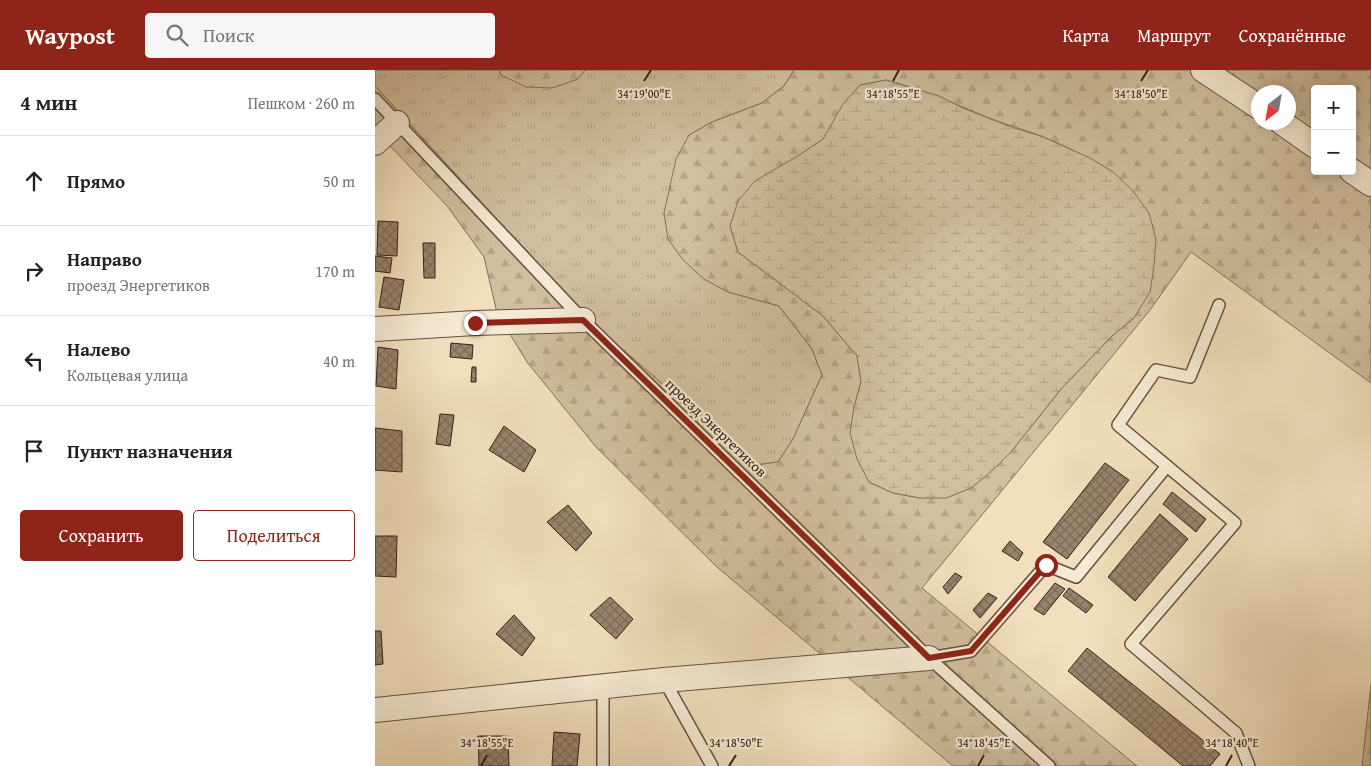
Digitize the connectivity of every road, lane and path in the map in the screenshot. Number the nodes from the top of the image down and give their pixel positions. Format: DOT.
graph roads {
  1 [pos="1203,70"];
  2 [pos="375,99"];
  3 [pos="1251,102"];
  4 [pos="397,123"];
  5 [pos="1292,130"];
  6 [pos="375,143"];
  7 [pos="1311,143"];
  8 [pos="1356,174"];
  9 [pos="1371,184"];
  10 [pos="1219,305"];
  11 [pos="583,320"];
  12 [pos="375,329"];
  13 [pos="1167,466"];
  14 [pos="929,658"];
  15 [pos="664,680"];
  16 [pos="603,686"];
  17 [pos="375,710"];
  18 [pos="603,766"];
  19 [pos="712,766"];
  20 [pos="1049,766"];
  21 [pos="1249,766"];
  1 -- 3 [label="street"];
  2 -- 4 [label="lane, проезд Энергетиков"];
  4 -- 6 [label="street"];
  4 -- 11 [label="lane, проезд Энергетиков"];
  5 -- 7 [label="street"];
  8 -- 9 [label="street"];
  10 -- 13 [label="lane"];
  11 -- 12 [label="street"];
  11 -- 14 [label="lane, проезд Энергетиков"];
  13 -- 14 [label="lane"];
  13 -- 21 [label="lane"];
  14 -- 15 [label="street"];
  14 -- 20 [label="lane, проезд Энергетиков"];
  15 -- 16 [label="street"];
  15 -- 19 [label="lane"];
  16 -- 17 [label="street"];
  16 -- 18 [label="lane"];
}
